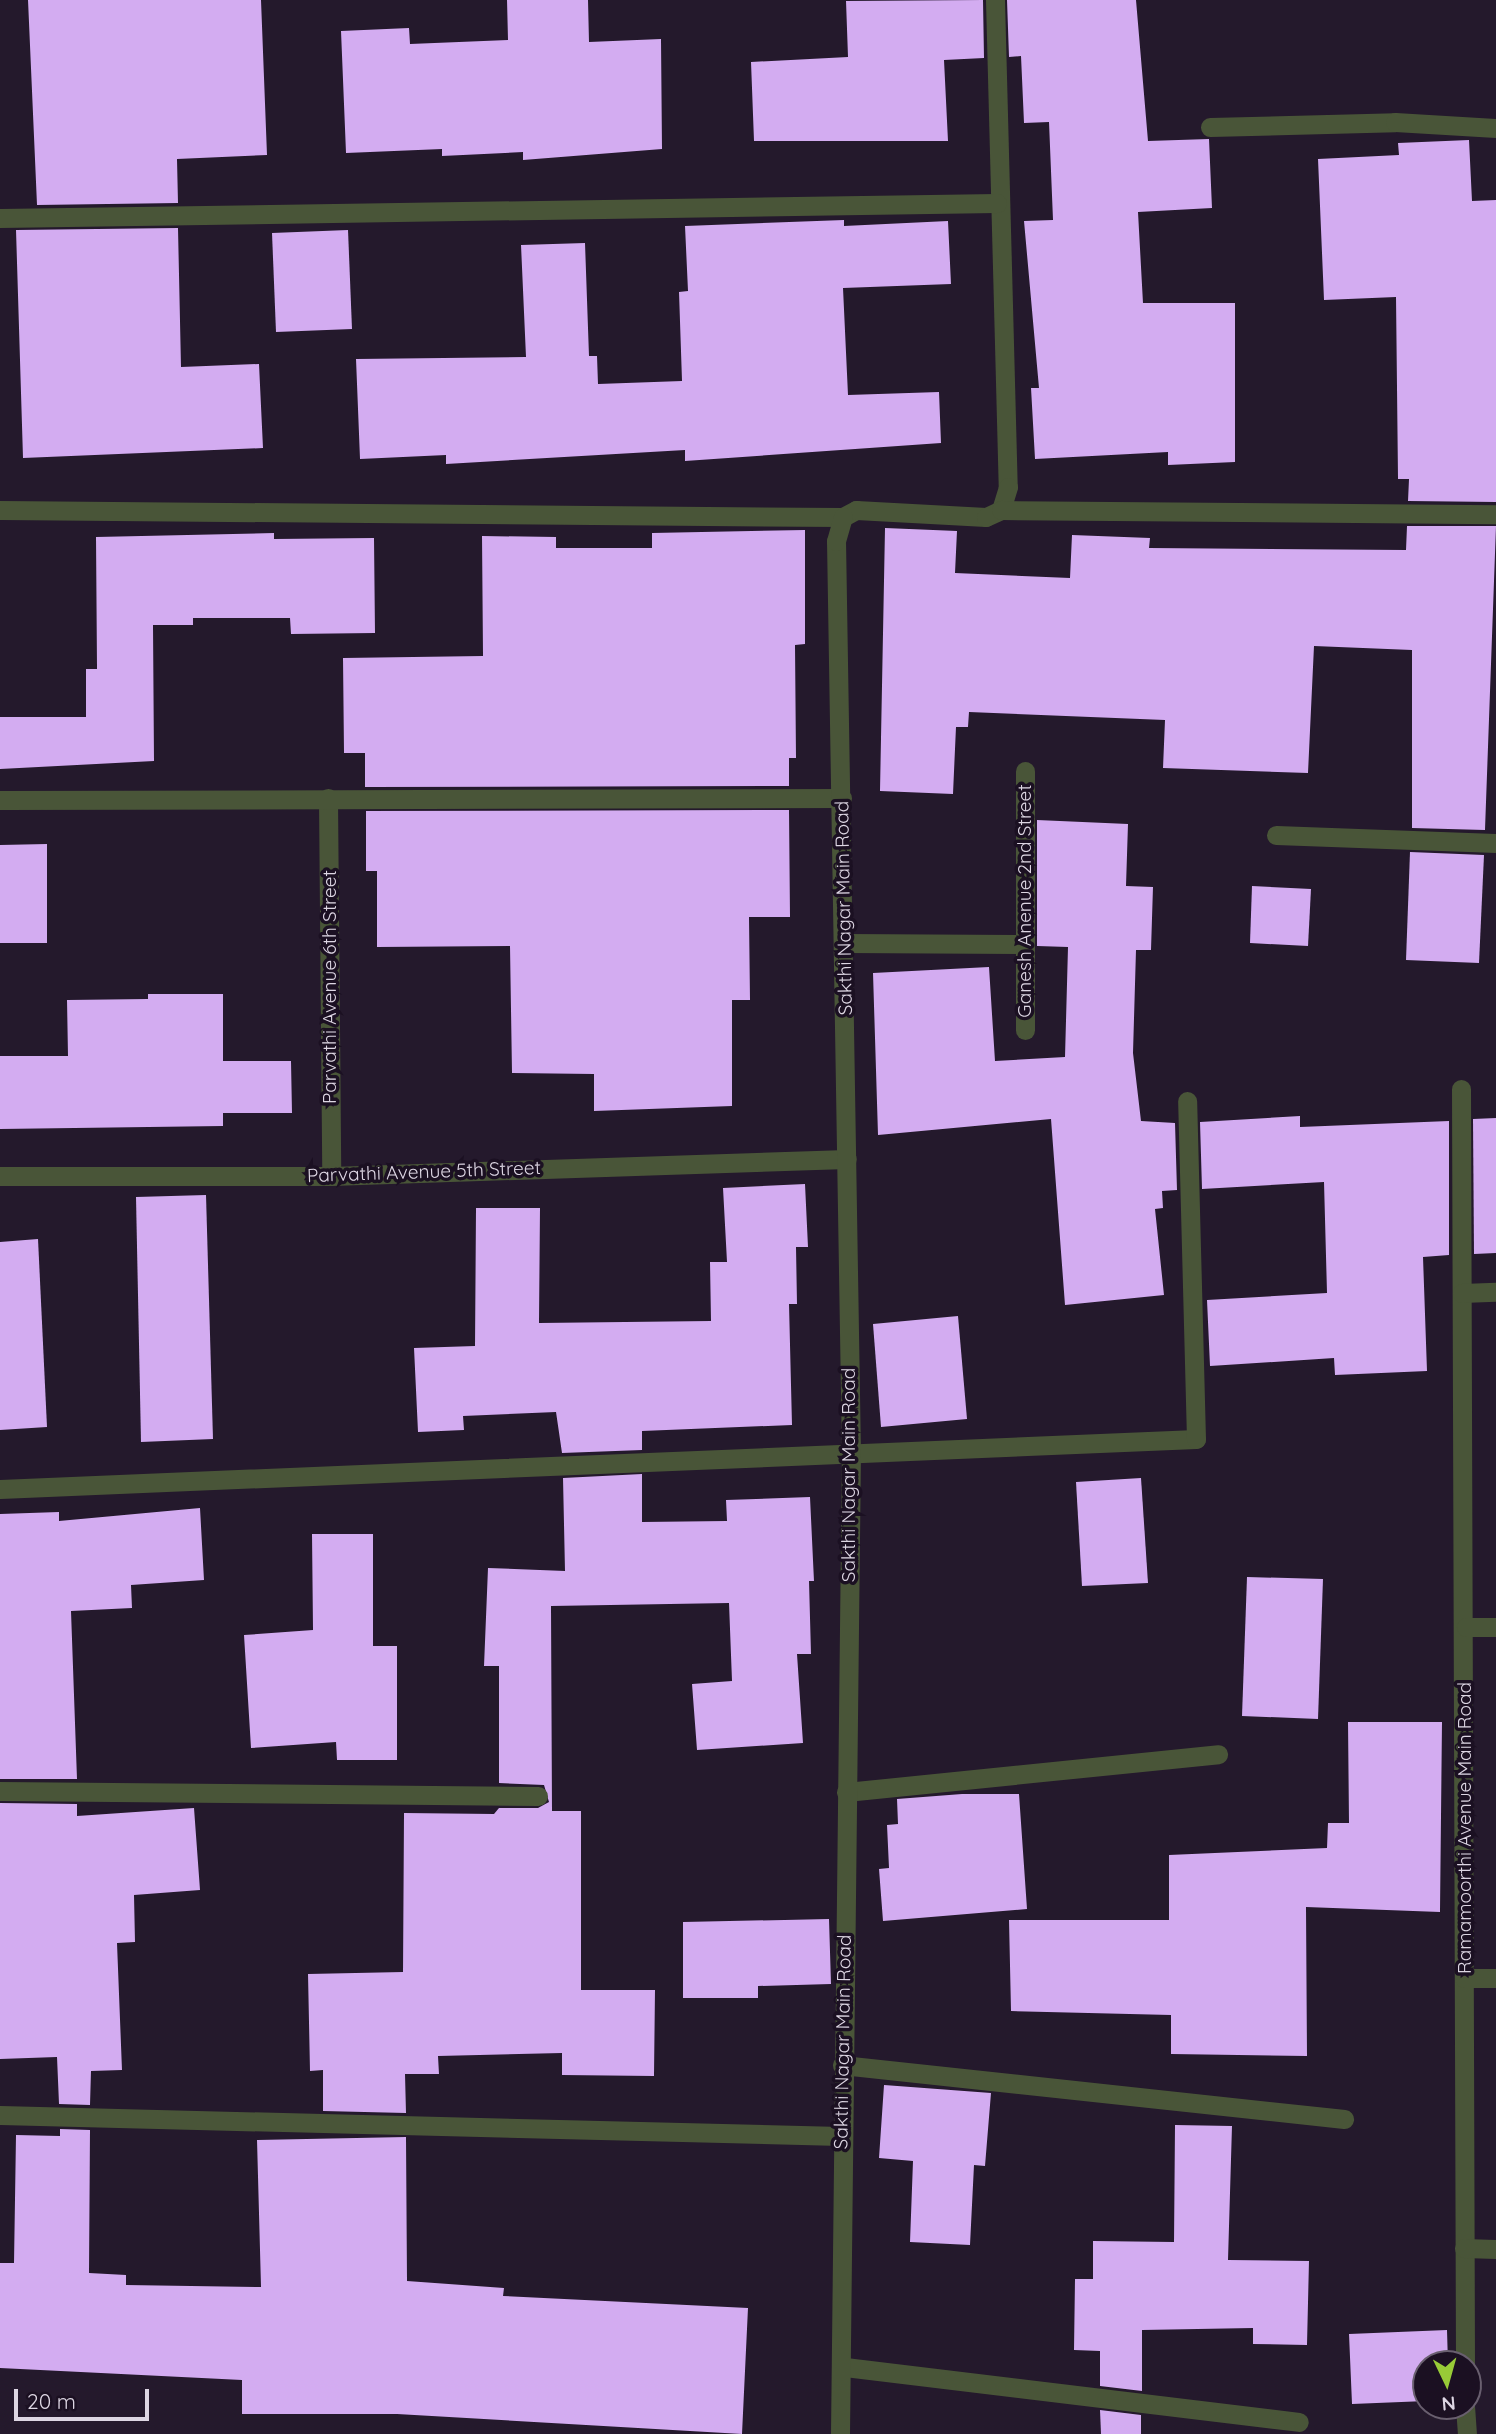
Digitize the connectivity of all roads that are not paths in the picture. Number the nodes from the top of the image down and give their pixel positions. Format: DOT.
graph roads {
  1 [pos="995,0"];
  2 [pos="1210,127"];
  3 [pos="1496,128"];
  4 [pos="997,203"];
  5 [pos="0,218"];
  6 [pos="0,510"];
  7 [pos="1001,510"];
  8 [pos="1496,514"];
  9 [pos="843,517"];
  10 [pos="1025,771"];
  11 [pos="328,798"];
  12 [pos="842,798"];
  13 [pos="0,800"];
  14 [pos="1276,835"];
  15 [pos="1496,843"];
  16 [pos="844,943"];
  17 [pos="1025,944"];
  18 [pos="1026,1030"];
  19 [pos="1461,1089"];
  20 [pos="1187,1101"];
  21 [pos="847,1159"];
  22 [pos="0,1175"];
  23 [pos="331,1176"];
  24 [pos="1496,1292"];
  25 [pos="1462,1293"];
  26 [pos="850,1454"];
  27 [pos="0,1489"];
  28 [pos="1466,1627"];
  29 [pos="1496,1627"];
  30 [pos="1218,1754"];
  31 [pos="0,1791"];
  32 [pos="846,1792"];
  33 [pos="538,1796"];
  34 [pos="1464,1978"];
  35 [pos="1496,1978"];
  36 [pos="842,2065"];
  37 [pos="0,2115"];
  38 [pos="1344,2119"];
  39 [pos="841,2136"];
  40 [pos="1464,2248"];
  41 [pos="1496,2249"];
  42 [pos="1465,2350"];
  43 [pos="845,2367"];
  44 [pos="1299,2422"];
  45 [pos="840,2434"];
  1 -- 4 [label="street"];
  2 -- 3 [label="street"];
  4 -- 5 [label="street"];
  4 -- 7 [label="street"];
  6 -- 9 [label="street"];
  7 -- 8 [label="street"];
  7 -- 9 [label="street"];
  9 -- 12 [label="street, Sakthi Nagar Main Road"];
  10 -- 17 [label="street, Ganesh Anenue 2nd Street"];
  11 -- 12 [label="street"];
  11 -- 13 [label="street"];
  11 -- 23 [label="street, Parvathi Avenue 6th Street"];
  12 -- 16 [label="street, Sakthi Nagar Main Road"];
  14 -- 15 [label="street"];
  16 -- 17 [label="street"];
  16 -- 21 [label="street, Sakthi Nagar Main Road"];
  17 -- 18 [label="street, Ganesh Anenue 2nd Street"];
  19 -- 25 [label="street, Ramamoorthi Avenue Main Road"];
  20 -- 26 [label="street"];
  21 -- 23 [label="street, Parvathi Avenue 5th Street"];
  21 -- 26 [label="street, Sakthi Nagar Main Road"];
  22 -- 23 [label="street, Parvathi Avenue 5th Street"];
  24 -- 25 [label="street"];
  25 -- 28 [label="street, Ramamoorthi Avenue Main Road"];
  26 -- 27 [label="street"];
  26 -- 32 [label="street, Sakthi Nagar Main Road"];
  28 -- 29 [label="street"];
  28 -- 34 [label="street, Ramamoorthi Avenue Main Road"];
  30 -- 32 [label="street"];
  31 -- 33 [label="street"];
  32 -- 36 [label="street, Sakthi Nagar Main Road"];
  34 -- 35 [label="street"];
  34 -- 40 [label="street, Ramamoorthi Avenue Main Road"];
  36 -- 38 [label="street"];
  36 -- 39 [label="street, Sakthi Nagar Main Road"];
  37 -- 39 [label="street"];
  39 -- 43 [label="street, Sakthi Nagar Main Road"];
  40 -- 41 [label="street"];
  40 -- 42 [label="street, Ramamoorthi Avenue Main Road"];
  43 -- 44 [label="street"];
  43 -- 45 [label="street, Sakthi Nagar Main Road"];
}
